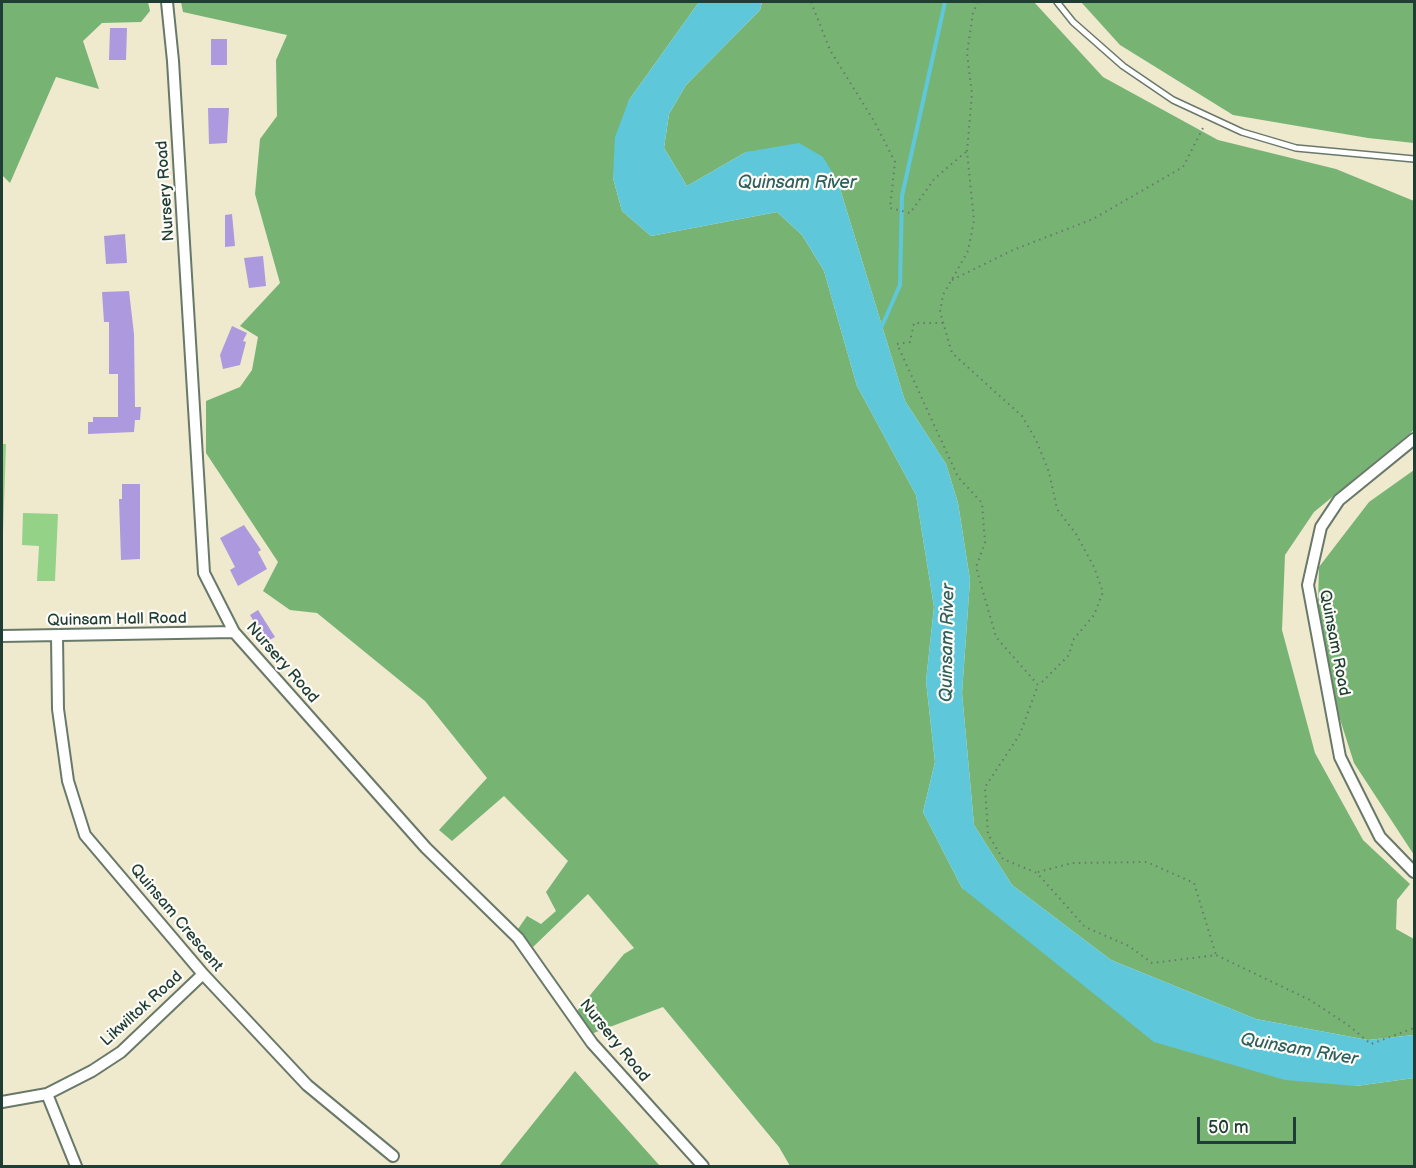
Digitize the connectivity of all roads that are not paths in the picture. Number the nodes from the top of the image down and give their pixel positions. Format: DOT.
graph roads {
  1 [pos="167,2"];
  2 [pos="1056,2"];
  3 [pos="1414,159"];
  4 [pos="1414,439"];
  5 [pos="234,632"];
  6 [pos="2,636"];
  7 [pos="57,637"];
  8 [pos="1414,872"];
  9 [pos="202,974"];
  10 [pos="46,1094"];
  11 [pos="2,1102"];
  12 [pos="393,1156"];
  13 [pos="76,1167"];
  14 [pos="703,1167"];
  1 -- 5 [label="street, Nursery Road"];
  2 -- 3 [label="lane"];
  4 -- 8 [label="street, Quinsam Road"];
  5 -- 7 [label="street, Quinsam Hall Road"];
  5 -- 14 [label="street, Nursery Road"];
  6 -- 7 [label="street, Quinsam Hall Road"];
  7 -- 9 [label="street, Quinsam Crescent"];
  9 -- 10 [label="street, Likwiltok Road"];
  9 -- 12 [label="street, Quinsam Crescent"];
  10 -- 11 [label="street, Likwiltok Road"];
  10 -- 13 [label="street"];
}
